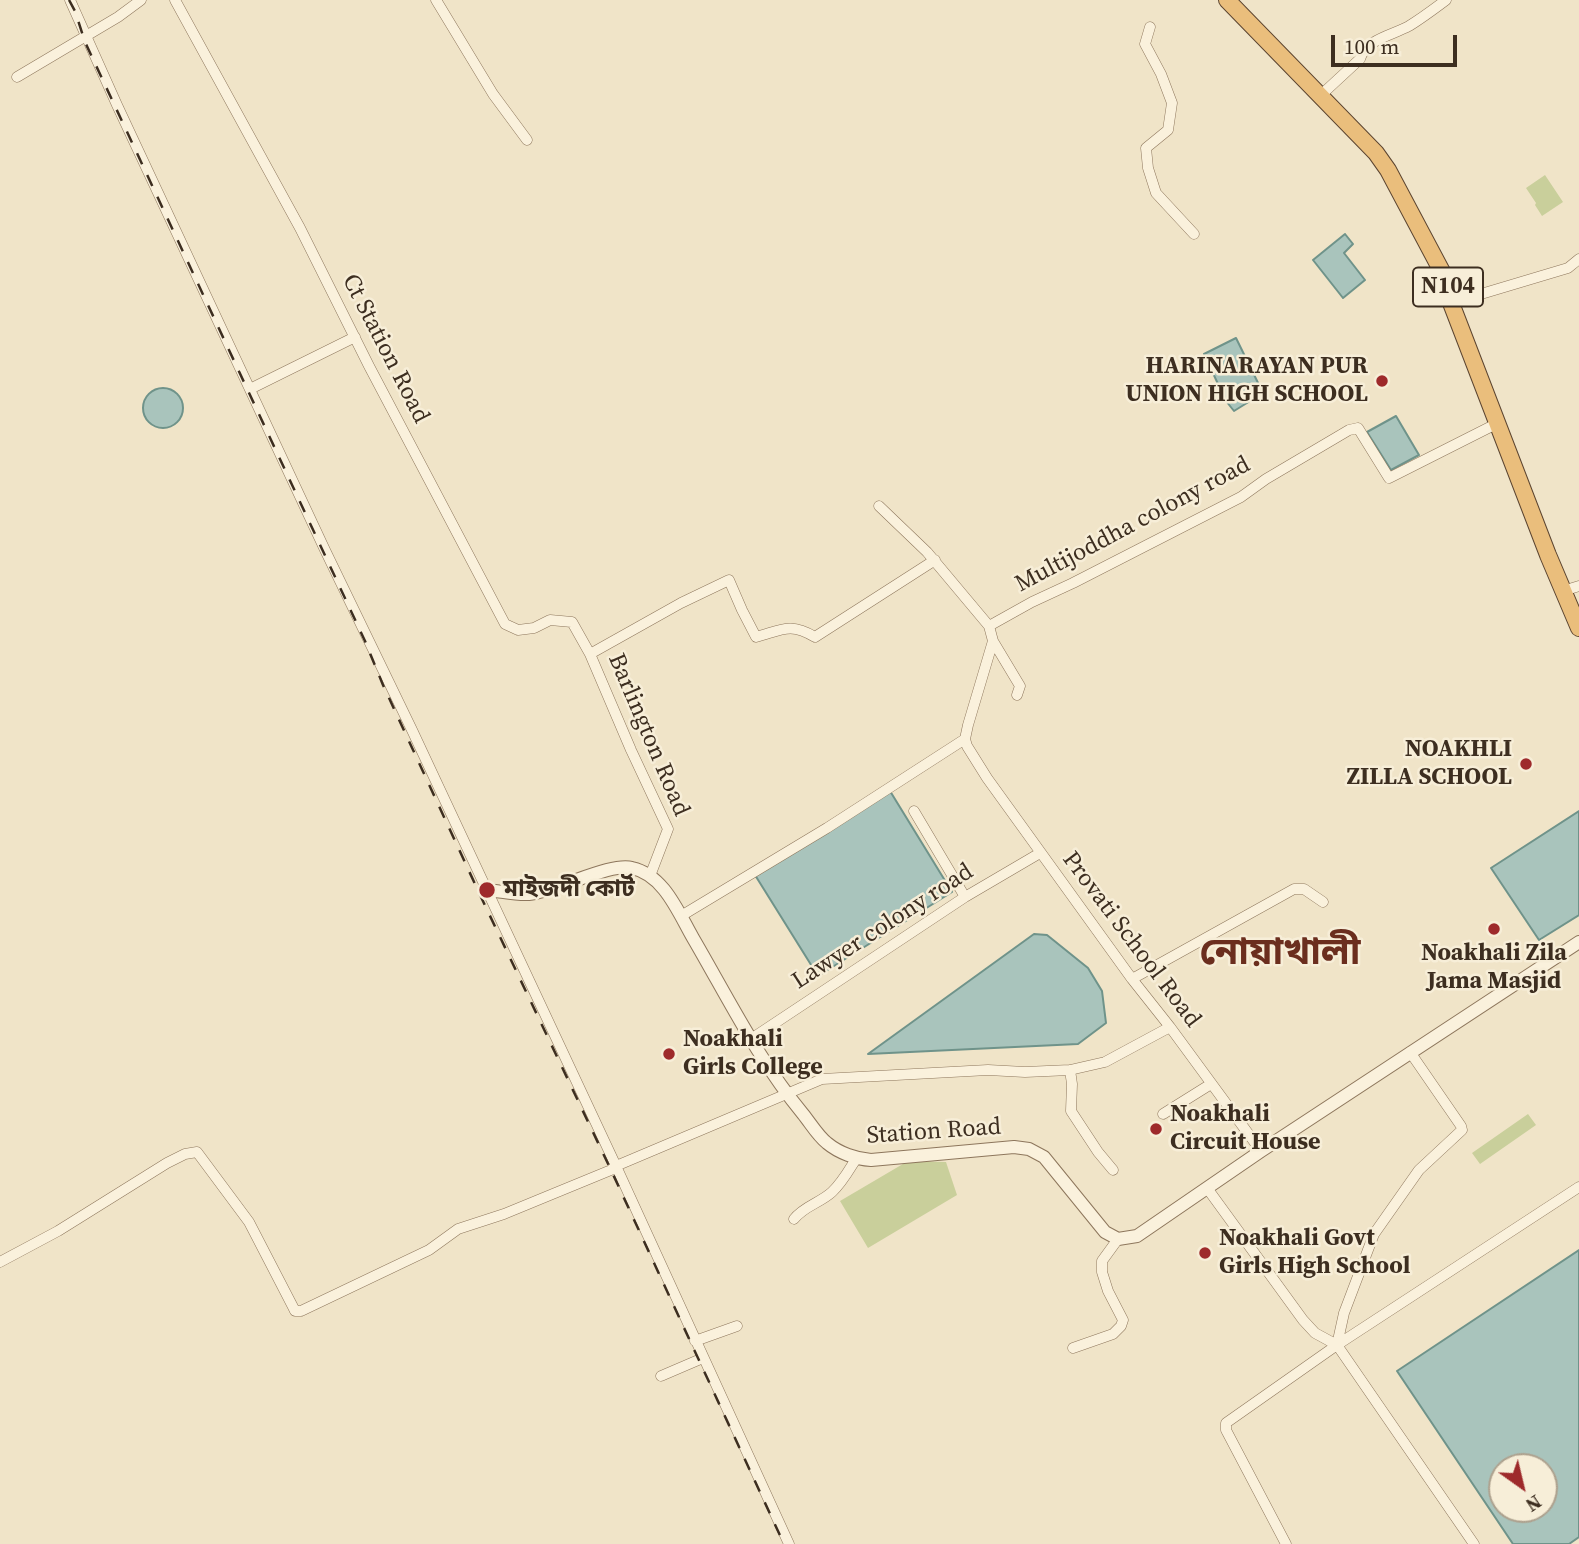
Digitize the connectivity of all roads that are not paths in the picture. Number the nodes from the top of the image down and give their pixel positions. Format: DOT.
graph roads {
  1 [pos="70,0"];
  2 [pos="141,0"];
  3 [pos="175,0"];
  4 [pos="436,0"];
  5 [pos="1227,0"];
  6 [pos="1446,0"];
  7 [pos="1150,27"];
  8 [pos="87,35"];
  9 [pos="17,77"];
  10 [pos="1320,96"];
  11 [pos="527,140"];
  12 [pos="1194,234"];
  13 [pos="1579,259"];
  14 [pos="1451,303"];
  15 [pos="355,337"];
  16 [pos="250,389"];
  17 [pos="1498,423"];
  18 [pos="879,506"];
  19 [pos="935,560"];
  20 [pos="1571,588"];
  21 [pos="994,625"];
  22 [pos="1579,628"];
  23 [pos="993,641"];
  24 [pos="590,654"];
  25 [pos="1017,695"];
  26 [pos="965,739"];
  27 [pos="914,811"];
  28 [pos="1040,853"];
  29 [pos="650,876"];
  30 [pos="487,890"];
  31 [pos="965,897"];
  32 [pos="1322,902"];
  33 [pos="681,916"];
  34 [pos="1579,942"];
  35 [pos="1132,979"];
  36 [pos="1170,1027"];
  37 [pos="751,1039"];
  38 [pos="1410,1052"];
  39 [pos="1070,1070"];
  40 [pos="1211,1084"];
  41 [pos="787,1095"];
  42 [pos="1163,1114"];
  43 [pos="1261,1151"];
  44 [pos="856,1159"];
  45 [pos="616,1166"];
  46 [pos="1112,1170"];
  47 [pos="1579,1187"];
  48 [pos="1207,1188"];
  49 [pos="794,1219"];
  50 [pos="1118,1239"];
  51 [pos="0,1262"];
  52 [pos="737,1326"];
  53 [pos="695,1341"];
  54 [pos="1337,1345"];
  55 [pos="1073,1348"];
  56 [pos="703,1358"];
  57 [pos="661,1376"];
  58 [pos="789,1544"];
  59 [pos="1286,1544"];
  60 [pos="1474,1544"];
  1 -- 8 [label="street"];
  2 -- 8 [label="street"];
  3 -- 15 [label="street, Ct Station Road"];
  4 -- 11 [label="street"];
  5 -- 10 [label="highway, N104"];
  6 -- 10 [label="street"];
  7 -- 12 [label="street"];
  8 -- 9 [label="street"];
  8 -- 16 [label="street"];
  10 -- 14 [label="highway, N104"];
  13 -- 14 [label="street"];
  14 -- 17 [label="highway, N104"];
  15 -- 16 [label="street"];
  15 -- 24 [label="street, Ct Station Road"];
  16 -- 30 [label="street"];
  17 -- 20 [label="highway, N104"];
  17 -- 21 [label="street, Multijoddha colony road"];
  18 -- 19 [label="street"];
  19 -- 21 [label="street"];
  19 -- 24 [label="street, Barlington Road"];
  20 -- 22 [label="highway, N104"];
  21 -- 23 [label="street"];
  23 -- 25 [label="street"];
  23 -- 26 [label="street"];
  24 -- 29 [label="street, Barlington Road"];
  26 -- 28 [label="street, Provati School Road"];
  26 -- 33 [label="street"];
  27 -- 31 [label="street"];
  28 -- 31 [label="street, Lawyer colony road"];
  28 -- 35 [label="street, Provati School Road"];
  29 -- 30 [label="street"];
  29 -- 33 [label="street, Station Road"];
  30 -- 45 [label="street"];
  31 -- 37 [label="street, Lawyer colony road"];
  32 -- 35 [label="street"];
  33 -- 37 [label="street, Station Road"];
  34 -- 38 [label="street"];
  35 -- 36 [label="street, Provati School Road"];
  36 -- 39 [label="street"];
  36 -- 40 [label="street, Provati School Road"];
  37 -- 41 [label="street, Station Road"];
  38 -- 43 [label="street"];
  38 -- 54 [label="street"];
  39 -- 41 [label="street"];
  39 -- 46 [label="street"];
  40 -- 42 [label="street"];
  40 -- 43 [label="street, Provati School Road"];
  41 -- 44 [label="street, Station Road"];
  41 -- 45 [label="street"];
  43 -- 48 [label="street"];
  44 -- 49 [label="street"];
  44 -- 50 [label="street, Station Road"];
  45 -- 51 [label="street"];
  45 -- 53 [label="street"];
  47 -- 54 [label="street"];
  48 -- 50 [label="street"];
  48 -- 54 [label="street"];
  50 -- 55 [label="street"];
  52 -- 53 [label="street"];
  53 -- 56 [label="street"];
  54 -- 59 [label="street"];
  54 -- 60 [label="street"];
  56 -- 57 [label="street"];
  56 -- 58 [label="street"];
}
